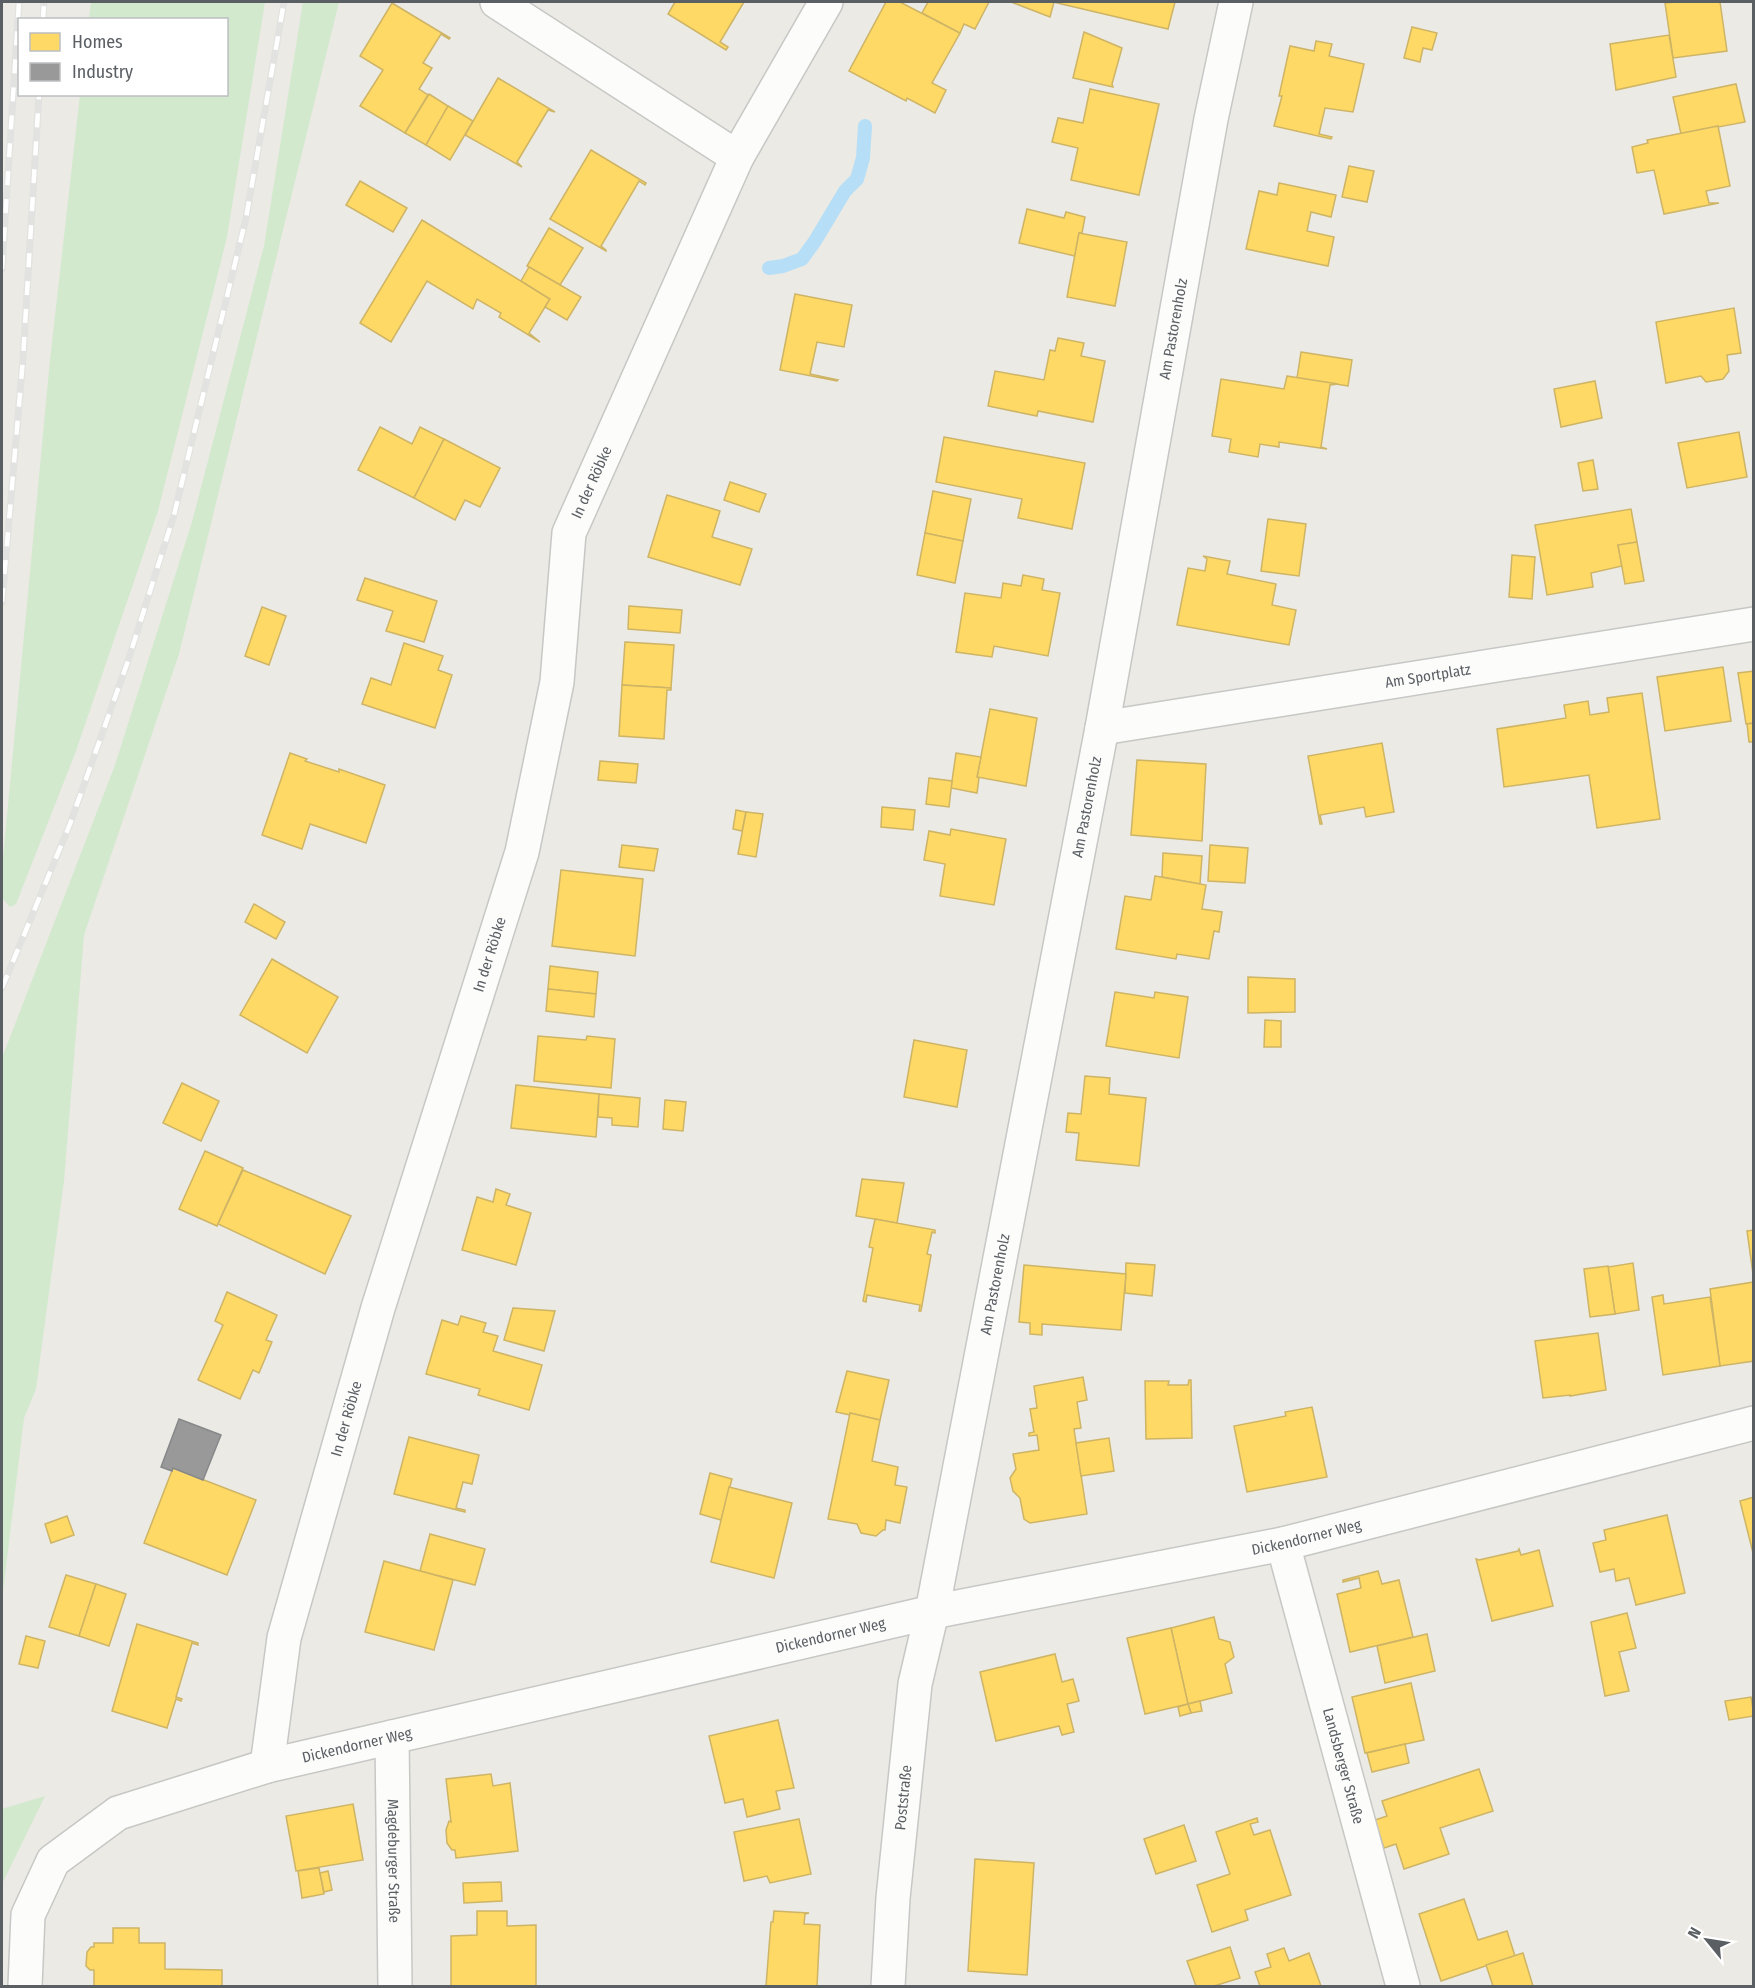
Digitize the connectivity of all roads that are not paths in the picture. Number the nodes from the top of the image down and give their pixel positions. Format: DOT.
graph roads {
  1 [pos="497,2"];
  2 [pos="826,2"];
  3 [pos="1236,2"];
  4 [pos="737,156"];
  5 [pos="1754,624"];
  6 [pos="1102,728"];
  7 [pos="1754,1423"];
  8 [pos="1283,1544"];
  9 [pos="932,1611"];
  10 [pos="392,1737"];
  11 [pos="267,1766"];
  12 [pos="25,1986"];
  13 [pos="395,1986"];
  14 [pos="888,1986"];
  15 [pos="1403,1986"];
  1 -- 4 [label="street"];
  2 -- 4 [label="street, In der Röbke"];
  3 -- 6 [label="street, Am Pastorenholz"];
  4 -- 11 [label="street, In der Röbke"];
  5 -- 6 [label="street, Am Sportplatz"];
  6 -- 9 [label="street, Am Pastorenholz"];
  7 -- 8 [label="street, Dickendorner Weg"];
  8 -- 9 [label="street, Dickendorner Weg"];
  8 -- 15 [label="street, Landsberger Straße"];
  9 -- 10 [label="street, Dickendorner Weg"];
  9 -- 14 [label="street, Poststraße"];
  10 -- 11 [label="street, Dickendorner Weg"];
  10 -- 13 [label="street, Magdeburger Straße"];
  11 -- 12 [label="street, Dickendorner Weg"];
}
